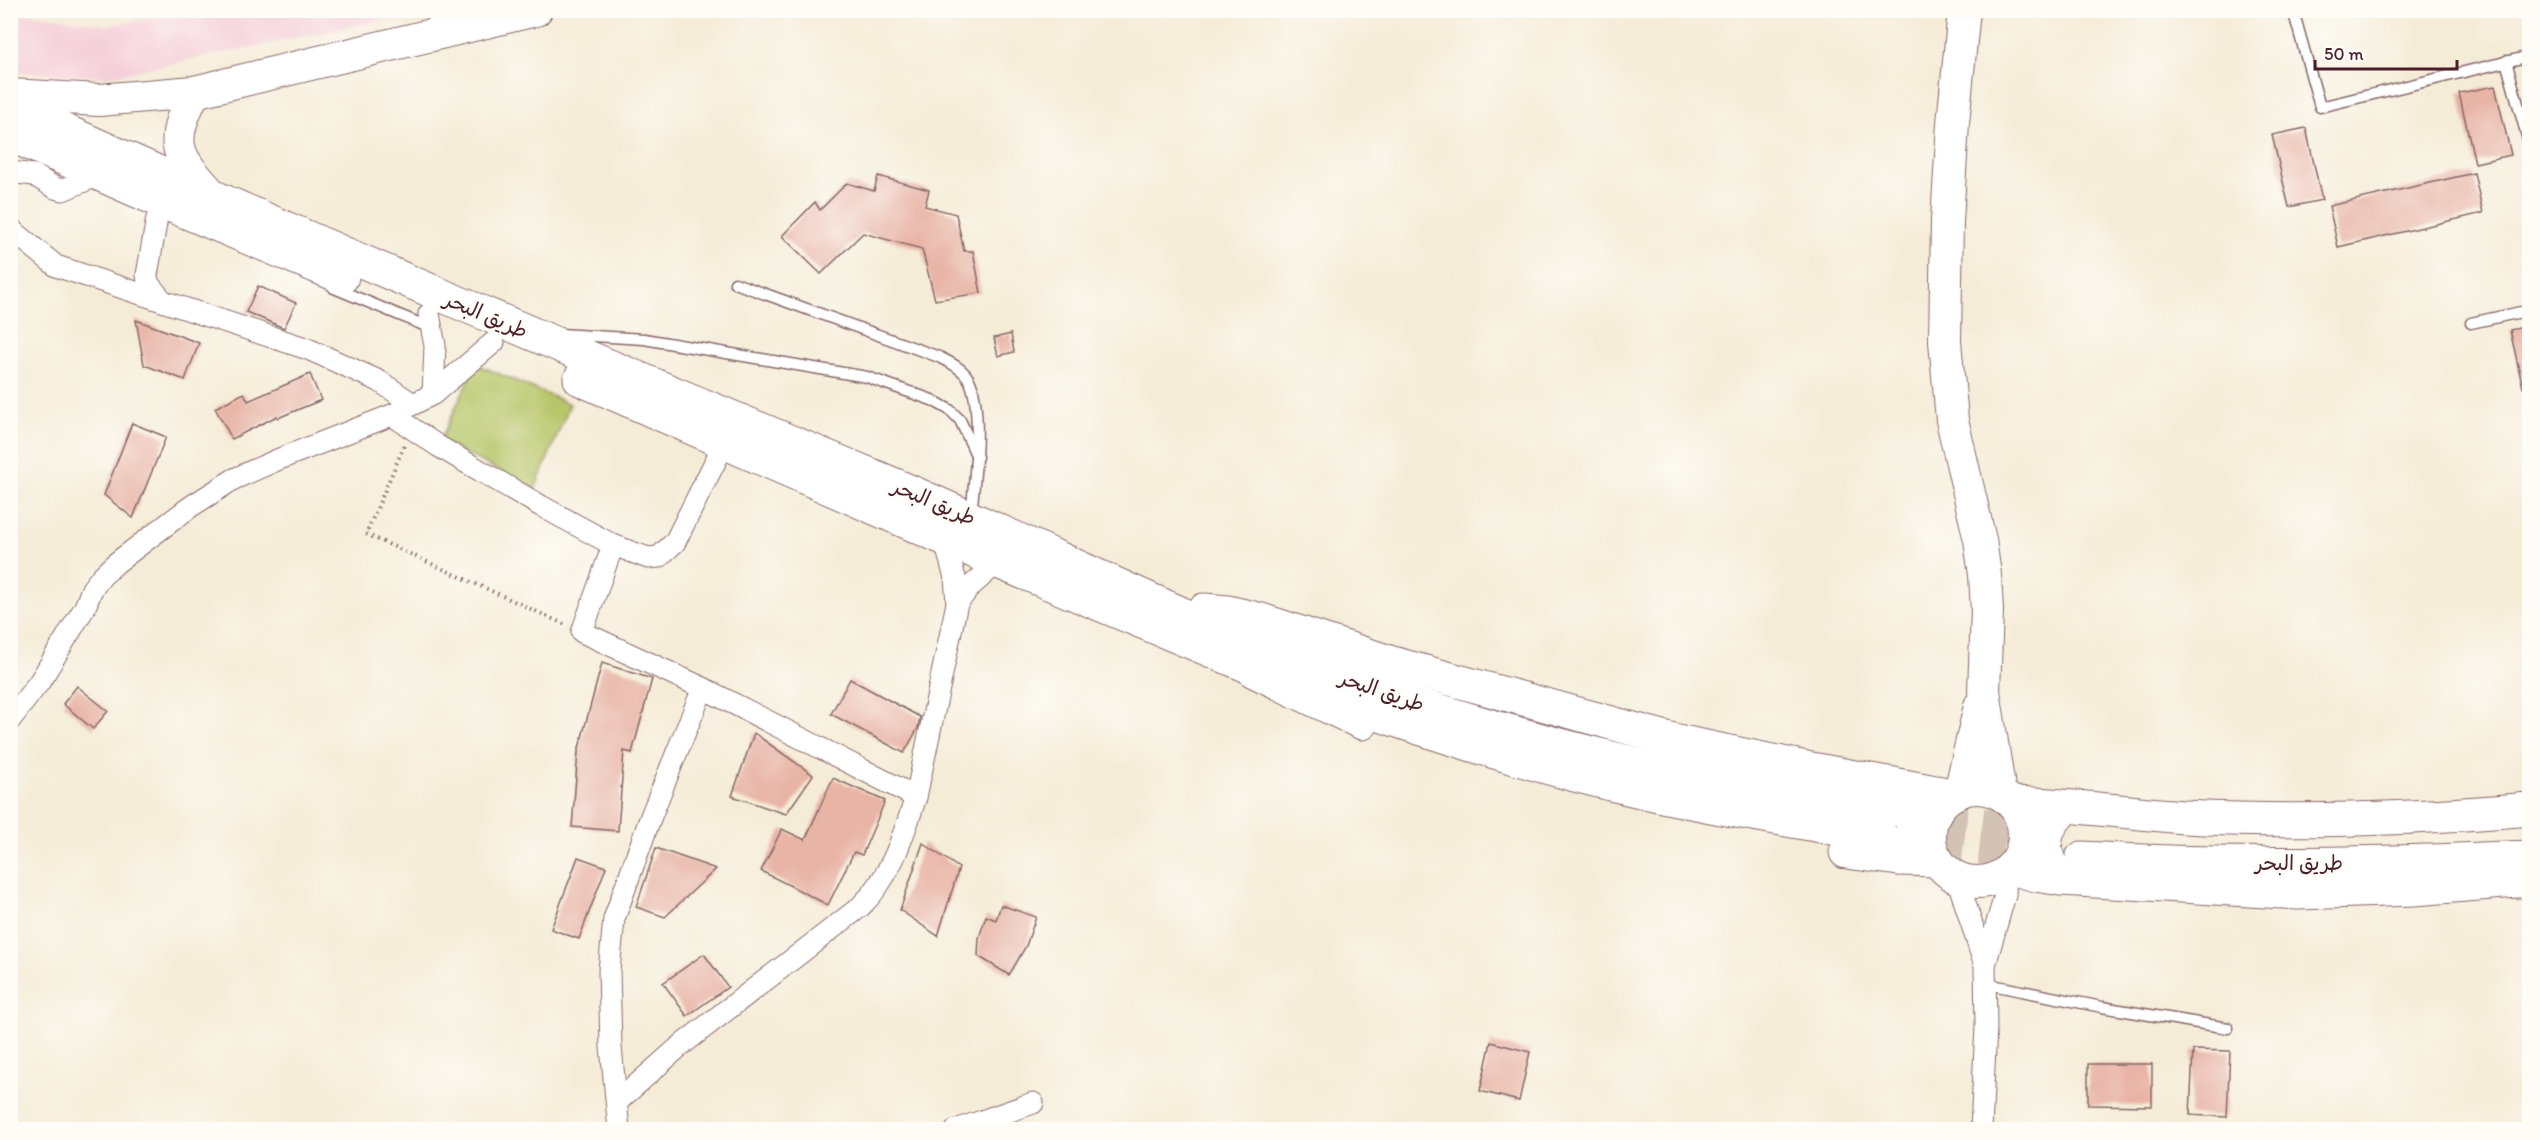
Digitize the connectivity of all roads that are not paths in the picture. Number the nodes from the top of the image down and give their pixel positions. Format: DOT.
graph roads {
  1 [pos="536,10"];
  2 [pos="1964,10"];
  3 [pos="2293,10"];
  4 [pos="2529,56"];
  5 [pos="2506,61"];
  6 [pos="194,92"];
  7 [pos="10,95"];
  8 [pos="10,106"];
  9 [pos="10,136"];
  10 [pos="2529,147"];
  11 [pos="43,162"];
  12 [pos="10,172"];
  13 [pos="88,180"];
  14 [pos="213,197"];
  15 [pos="157,212"];
  16 [pos="10,228"];
  17 [pos="735,283"];
  18 [pos="323,284"];
  19 [pos="162,300"];
  20 [pos="2529,310"];
  21 [pos="431,322"];
  22 [pos="2471,323"];
  23 [pos="530,334"];
  24 [pos="494,342"];
  25 [pos="433,394"];
  26 [pos="413,404"];
  27 [pos="392,415"];
  28 [pos="725,442"];
  29 [pos="977,457"];
  30 [pos="970,516"];
  31 [pos="944,538"];
  32 [pos="613,545"];
  33 [pos="999,562"];
  34 [pos="957,603"];
  35 [pos="703,688"];
  36 [pos="1984,691"];
  37 [pos="10,720"];
  38 [pos="1956,793"];
  39 [pos="916,797"];
  40 [pos="2006,799"];
  41 [pos="2529,810"];
  42 [pos="1890,823"];
  43 [pos="2529,834"];
  44 [pos="2068,844"];
  45 [pos="2529,856"];
  46 [pos="1947,869"];
  47 [pos="2009,870"];
  48 [pos="2529,880"];
  49 [pos="1986,975"];
  50 [pos="2228,1028"];
  51 [pos="618,1102"];
  52 [pos="1033,1103"];
  53 [pos="619,1130"];
  54 [pos="956,1130"];
  55 [pos="1981,1130"];
  1 -- 6 [label="main road"];
  2 -- 36 [label="main road"];
  3 -- 5 [label="lane"];
  4 -- 5 [label="lane"];
  5 -- 10 [label="lane"];
  6 -- 7 [label="main road"];
  6 -- 14 [label="main road"];
  8 -- 14 [label="highway, طريق البحر"];
  9 -- 11 [label="lane"];
  9 -- 13 [label="highway, طريق البحر"];
  12 -- 13 [label="street"];
  13 -- 15 [label="highway, طريق البحر"];
  14 -- 23 [label="highway, طريق البحر"];
  15 -- 19 [label="street"];
  15 -- 21 [label="highway, طريق البحر"];
  16 -- 19 [label="street"];
  17 -- 29 [label="lane"];
  18 -- 21 [label="lane"];
  19 -- 26 [label="street"];
  20 -- 22 [label="lane"];
  21 -- 24 [label="highway, طريق البحر"];
  21 -- 25 [label="street"];
  23 -- 29 [label="lane"];
  23 -- 30 [label="highway, طريق البحر"];
  24 -- 25 [label="street"];
  24 -- 28 [label="highway, طريق البحر"];
  25 -- 26 [label="street"];
  26 -- 27 [label="street"];
  27 -- 32 [label="street"];
  27 -- 37 [label="street"];
  28 -- 31 [label="highway, طريق البحر"];
  28 -- 32 [label="street"];
  29 -- 30 [label="lane"];
  30 -- 42 [label="highway, طريق البحر"];
  31 -- 33 [label="highway, طريق البحر"];
  31 -- 34 [label="street"];
  32 -- 35 [label="street"];
  33 -- 34 [label="street"];
  33 -- 42 [label="highway, طريق البحر"];
  34 -- 39 [label="street"];
  35 -- 39 [label="street"];
  35 -- 51 [label="street"];
  36 -- 38 [label="main road"];
  36 -- 40 [label="main road"];
  38 -- 40 [label="main road"];
  38 -- 42 [label="highway"];
  38 -- 46 [label="main road"];
  39 -- 51 [label="street"];
  40 -- 44 [label="highway"];
  40 -- 47 [label="main road"];
  41 -- 44 [label="highway"];
  42 -- 46 [label="highway"];
  43 -- 44 [label="highway, طريق البحر"];
  44 -- 45 [label="highway, طريق البحر"];
  44 -- 47 [label="highway"];
  44 -- 48 [label="highway"];
  46 -- 47 [label="main road"];
  46 -- 49 [label="street"];
  47 -- 49 [label="street"];
  49 -- 50 [label="lane"];
  49 -- 55 [label="street"];
  51 -- 53 [label="street"];
  52 -- 54 [label="street"];
}
